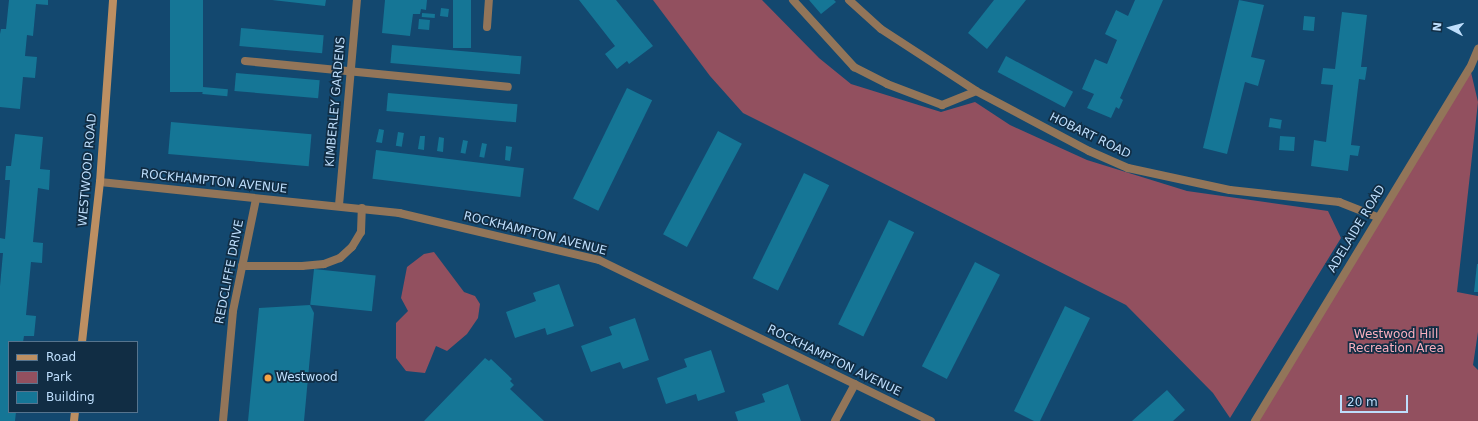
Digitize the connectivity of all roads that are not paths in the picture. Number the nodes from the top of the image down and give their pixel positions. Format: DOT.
graph roads {
  1 [pos="113,0"];
  2 [pos="357,0"];
  3 [pos="489,0"];
  4 [pos="793,0"];
  5 [pos="849,0"];
  6 [pos="487,27"];
  7 [pos="1478,49"];
  8 [pos="245,62"];
  9 [pos="1470,68"];
  10 [pos="350,72"];
  11 [pos="1478,73"];
  12 [pos="508,87"];
  13 [pos="976,91"];
  14 [pos="100,182"];
  15 [pos="256,200"];
  16 [pos="339,205"];
  17 [pos="362,208"];
  18 [pos="1377,217"];
  19 [pos="242,266"];
  20 [pos="82,341"];
  21 [pos="855,384"];
  22 [pos="223,421"];
  23 [pos="835,421"];
  24 [pos="932,421"];
  25 [pos="1254,421"];
  1 -- 14 [label="street, WESTWOOD ROAD"];
  2 -- 10 [label="street, KIMBERLEY GARDENS"];
  3 -- 6 [label="street"];
  4 -- 13 [label="street"];
  5 -- 13 [label="street, HOBART ROAD"];
  7 -- 9 [label="street, ADELAIDE ROAD"];
  8 -- 10 [label="street"];
  9 -- 11 [label="street"];
  9 -- 18 [label="street, ADELAIDE ROAD"];
  10 -- 12 [label="street"];
  10 -- 16 [label="street, KIMBERLEY GARDENS"];
  13 -- 18 [label="street, HOBART ROAD"];
  14 -- 15 [label="street, ROCKHAMPTON AVENUE"];
  14 -- 20 [label="street, WESTWOOD ROAD"];
  15 -- 16 [label="street, ROCKHAMPTON AVENUE"];
  15 -- 19 [label="street, REDCLIFFE DRIVE"];
  16 -- 17 [label="street, ROCKHAMPTON AVENUE"];
  17 -- 19 [label="street"];
  17 -- 21 [label="street, ROCKHAMPTON AVENUE"];
  18 -- 25 [label="street, ADELAIDE ROAD"];
  19 -- 22 [label="street, REDCLIFFE DRIVE"];
  21 -- 23 [label="street"];
  21 -- 24 [label="street, ROCKHAMPTON AVENUE"];
}
